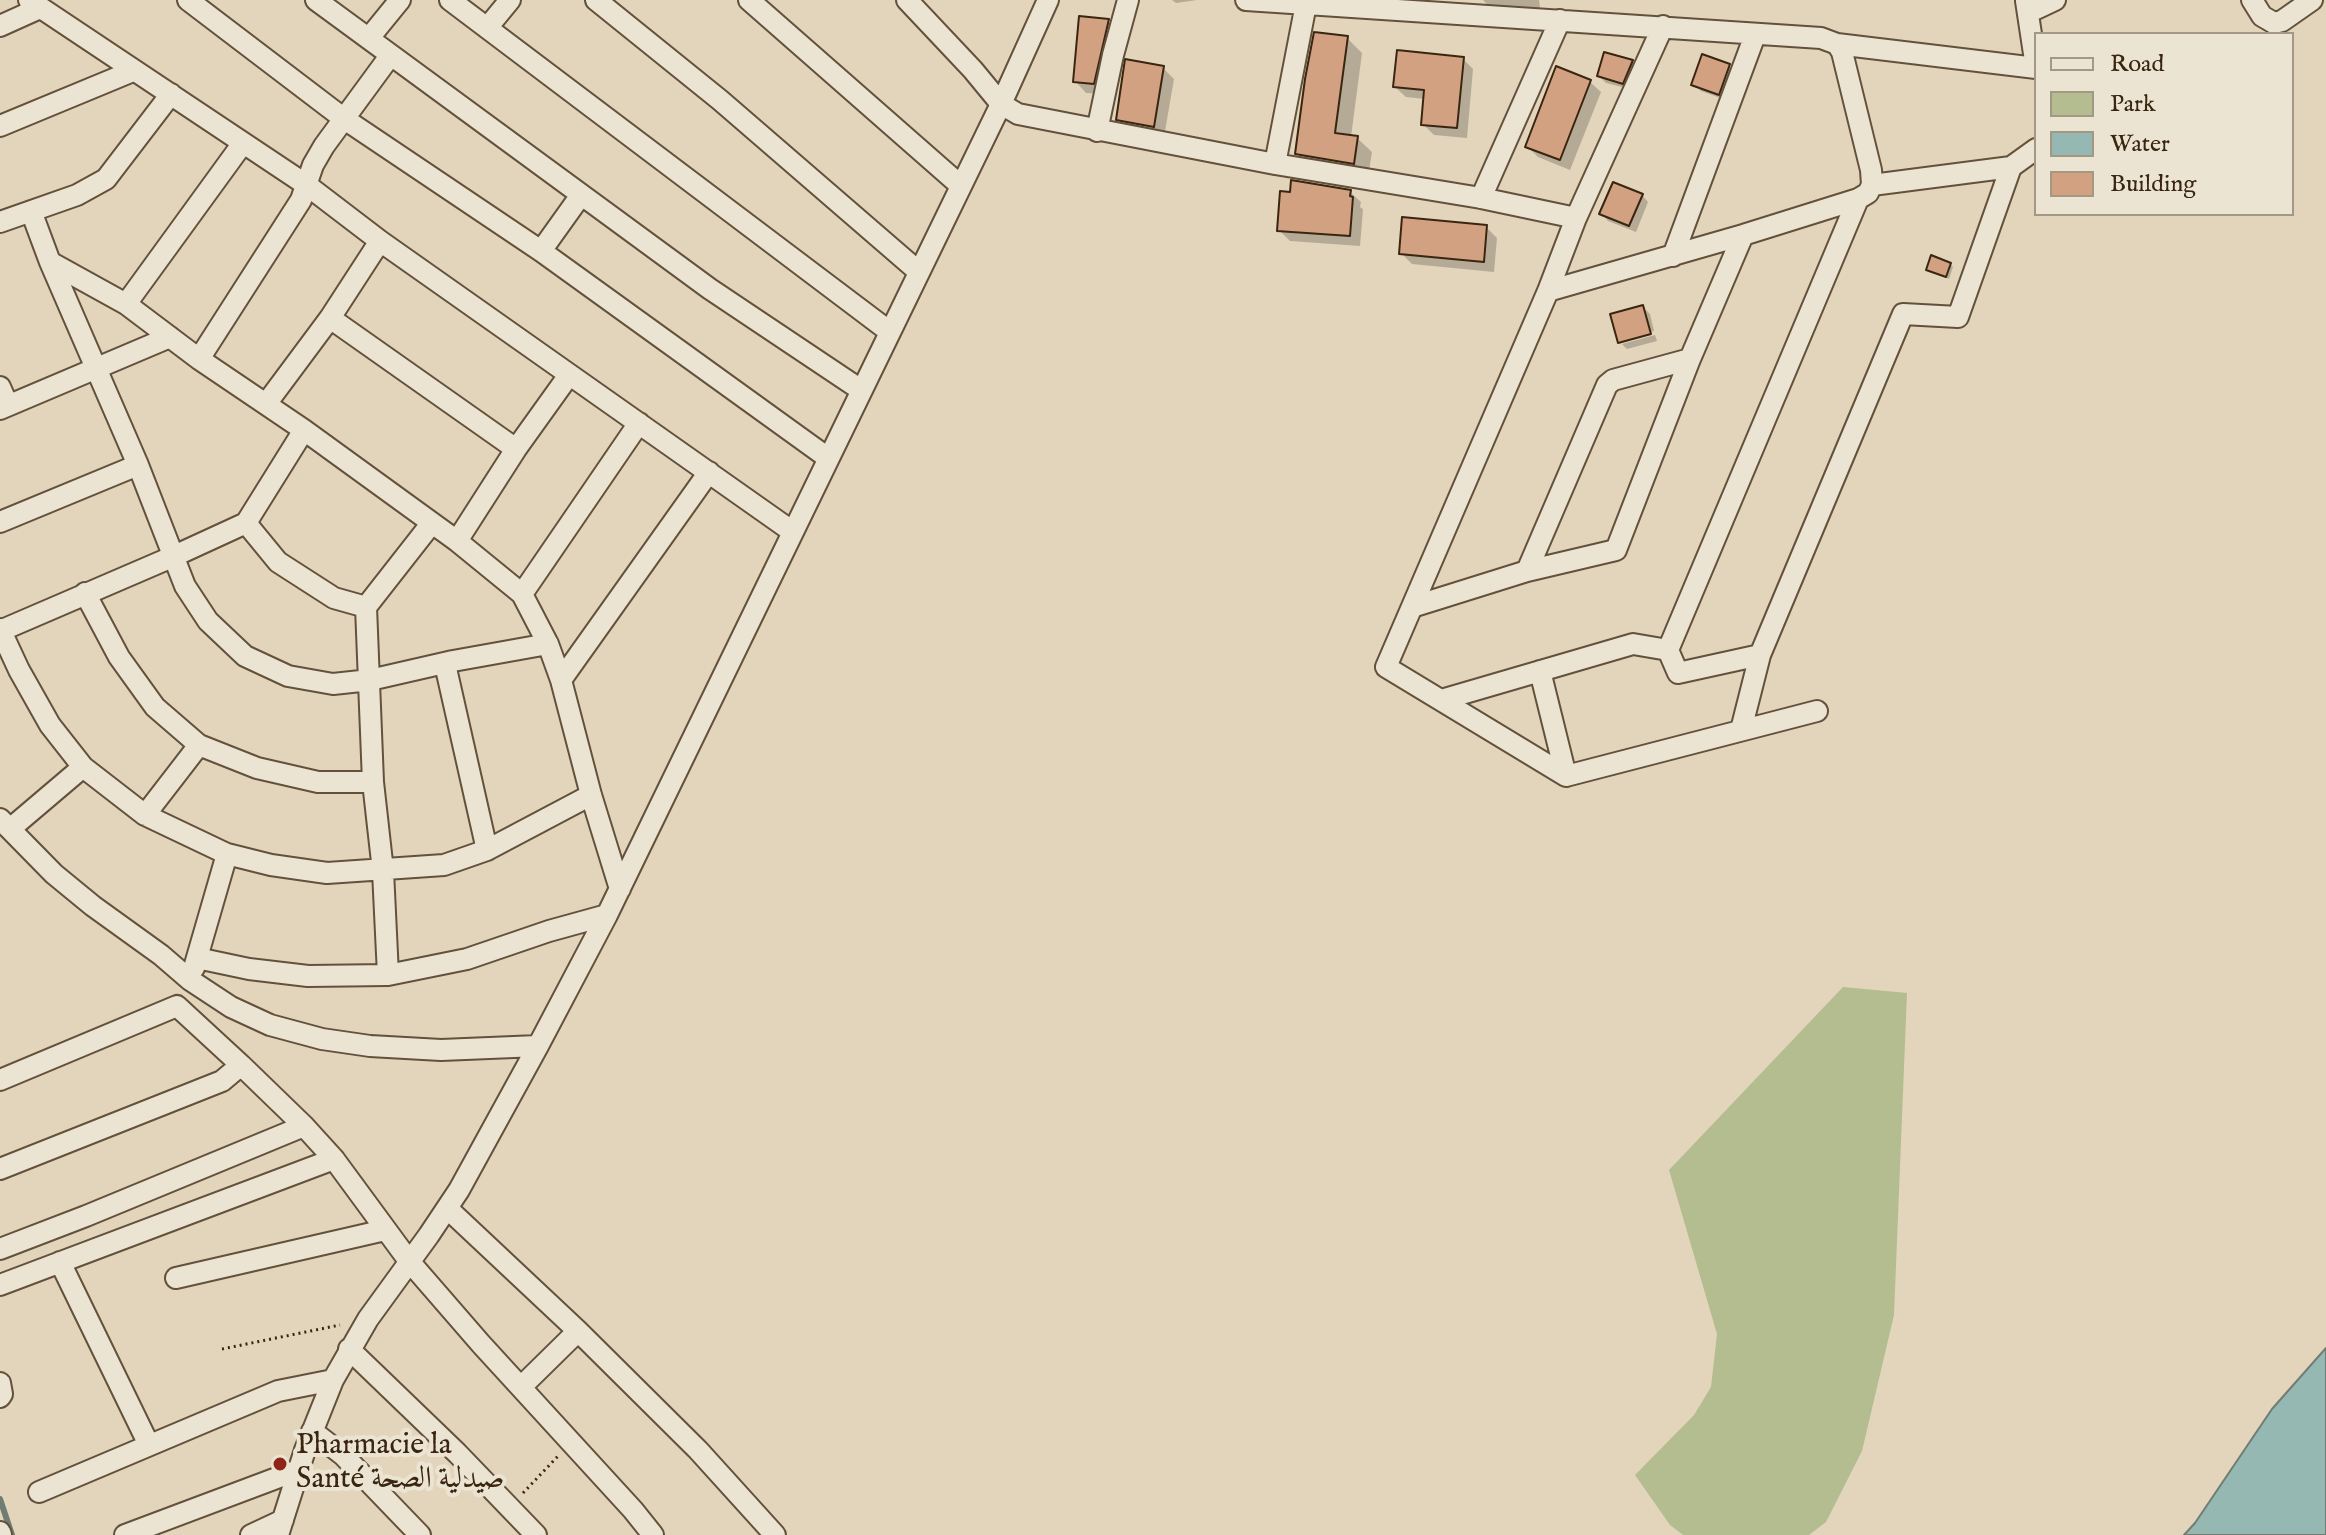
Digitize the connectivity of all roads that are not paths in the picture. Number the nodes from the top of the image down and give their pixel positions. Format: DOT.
graph roads {
  1 [pos="188,0"];
  2 [pos="316,0"];
  3 [pos="400,0"];
  4 [pos="450,0"];
  5 [pos="510,0"];
  6 [pos="596,0"];
  7 [pos="749,0"];
  8 [pos="1048,0"];
  9 [pos="1128,0"];
  10 [pos="1246,0"];
  11 [pos="2055,0"];
  12 [pos="2252,0"];
  13 [pos="2312,0"];
  14 [pos="2026,1"];
  15 [pos="34,4"];
  16 [pos="918,4"];
  17 [pos="1306,4"];
  18 [pos="1560,20"];
  19 [pos="0,26"];
  20 [pos="1663,26"];
  21 [pos="487,28"];
  22 [pos="1755,35"];
  23 [pos="369,38"];
  24 [pos="1837,44"];
  25 [pos="2034,54"];
  26 [pos="390,56"];
  27 [pos="2034,67"];
  28 [pos="133,71"];
  29 [pos="171,94"];
  30 [pos="1001,104"];
  31 [pos="343,118"];
  32 [pos="0,126"];
  33 [pos="1097,131"];
  34 [pos="243,143"];
  35 [pos="2034,150"];
  36 [pos="1275,164"];
  37 [pos="2011,167"];
  38 [pos="308,186"];
  39 [pos="961,186"];
  40 [pos="1865,192"];
  41 [pos="581,195"];
  42 [pos="1481,198"];
  43 [pos="31,211"];
  44 [pos="1576,218"];
  45 [pos="0,222"];
  46 [pos="1743,235"];
  47 [pos="380,241"];
  48 [pos="541,251"];
  49 [pos="1673,256"];
  50 [pos="50,262"];
  51 [pos="919,272"];
  52 [pos="1548,291"];
  53 [pos="126,304"];
  54 [pos="330,318"];
  55 [pos="890,332"];
  56 [pos="170,337"];
  57 [pos="199,359"];
  58 [pos="1690,359"];
  59 [pos="96,368"];
  60 [pos="569,375"];
  61 [pos="861,390"];
  62 [pos="3,400"];
  63 [pos="266,404"];
  64 [pos="639,423"];
  65 [pos="304,430"];
  66 [pos="516,449"];
  67 [pos="828,458"];
  68 [pos="138,465"];
  69 [pos="709,472"];
  70 [pos="0,522"];
  71 [pos="246,523"];
  72 [pos="431,524"];
  73 [pos="793,532"];
  74 [pos="457,541"];
  75 [pos="172,557"];
  76 [pos="1527,571"];
  77 [pos="85,593"];
  78 [pos="522,594"];
  79 [pos="366,607"];
  80 [pos="1412,607"];
  81 [pos="0,630"];
  82 [pos="548,644"];
  83 [pos="1668,650"];
  84 [pos="1760,655"];
  85 [pos="445,664"];
  86 [pos="1540,671"];
  87 [pos="370,680"];
  88 [pos="561,680"];
  89 [pos="1441,700"];
  90 [pos="1817,711"];
  91 [pos="1741,730"];
  92 [pos="199,745"];
  93 [pos="83,767"];
  94 [pos="1566,776"];
  95 [pos="373,782"];
  96 [pos="591,795"];
  97 [pos="145,815"];
  98 [pos="5,824"];
  99 [pos="487,850"];
  100 [pos="227,854"];
  101 [pos="383,871"];
  102 [pos="620,889"];
  103 [pos="607,915"];
  104 [pos="197,958"];
  105 [pos="388,975"];
  106 [pos="190,980"];
  107 [pos="538,1046"];
  108 [pos="241,1065"];
  109 [pos="0,1080"];
  110 [pos="304,1126"];
  111 [pos="334,1159"];
  112 [pos="0,1169"];
  113 [pos="447,1208"];
  114 [pos="385,1230"];
  115 [pos="0,1249"];
  116 [pos="409,1261"];
  117 [pos="60,1262"];
  118 [pos="176,1278"];
  119 [pos="0,1285"];
  120 [pos="578,1331"];
  121 [pos="349,1349"];
  122 [pos="333,1380"];
  123 [pos="0,1383"];
  124 [pos="521,1387"];
  125 [pos="0,1397"];
  126 [pos="312,1431"];
  127 [pos="149,1445"];
  128 [pos="298,1470"];
  129 [pos="39,1492"];
  130 [pos="280,1531"];
  131 [pos="125,1535"];
  132 [pos="251,1535"];
  133 [pos="420,1535"];
  134 [pos="536,1535"];
  135 [pos="653,1535"];
  136 [pos="775,1535"];
  1 -- 31 [label="street"];
  2 -- 23 [label="street"];
  3 -- 23 [label="street"];
  4 -- 21 [label="street"];
  5 -- 21 [label="street"];
  6 -- 51 [label="street"];
  7 -- 39 [label="street"];
  8 -- 30 [label="street"];
  9 -- 33 [label="street"];
  10 -- 17 [label="street"];
  11 -- 14 [label="street"];
  12 -- 13 [label="street"];
  14 -- 25 [label="street"];
  15 -- 19 [label="street"];
  15 -- 28 [label="street"];
  16 -- 30 [label="street"];
  17 -- 18 [label="street"];
  17 -- 36 [label="street"];
  18 -- 20 [label="street"];
  18 -- 42 [label="street"];
  20 -- 22 [label="street"];
  20 -- 44 [label="street"];
  21 -- 55 [label="street"];
  22 -- 24 [label="street"];
  22 -- 49 [label="street"];
  23 -- 26 [label="street"];
  24 -- 27 [label="street"];
  24 -- 40 [label="street"];
  26 -- 31 [label="street"];
  26 -- 41 [label="street"];
  28 -- 29 [label="street"];
  28 -- 32 [label="street"];
  29 -- 34 [label="street"];
  29 -- 43 [label="street"];
  30 -- 33 [label="street"];
  30 -- 39 [label="street"];
  31 -- 38 [label="street"];
  31 -- 48 [label="street"];
  33 -- 36 [label="street"];
  34 -- 38 [label="street"];
  34 -- 53 [label="street"];
  35 -- 37 [label="street"];
  36 -- 42 [label="street"];
  37 -- 40 [label="street"];
  37 -- 84 [label="street"];
  38 -- 47 [label="street"];
  38 -- 57 [label="street"];
  39 -- 51 [label="street"];
  40 -- 46 [label="street"];
  40 -- 83 [label="street"];
  41 -- 48 [label="street"];
  41 -- 61 [label="street"];
  42 -- 44 [label="street"];
  43 -- 45 [label="street"];
  43 -- 50 [label="street"];
  44 -- 52 [label="street"];
  46 -- 49 [label="street"];
  46 -- 58 [label="street"];
  47 -- 54 [label="street"];
  47 -- 60 [label="street"];
  48 -- 67 [label="street"];
  49 -- 52 [label="street"];
  50 -- 53 [label="street"];
  50 -- 59 [label="street"];
  51 -- 55 [label="street"];
  52 -- 80 [label="street"];
  53 -- 56 [label="street"];
  54 -- 63 [label="street"];
  54 -- 66 [label="street"];
  55 -- 61 [label="street"];
  56 -- 57 [label="street"];
  56 -- 59 [label="street"];
  57 -- 63 [label="street"];
  58 -- 76 [label="street"];
  58 -- 76 [label="street"];
  59 -- 62 [label="street"];
  59 -- 68 [label="street"];
  60 -- 64 [label="street"];
  60 -- 66 [label="street"];
  61 -- 67 [label="street"];
  63 -- 65 [label="street"];
  64 -- 69 [label="street"];
  64 -- 78 [label="street"];
  65 -- 71 [label="street"];
  65 -- 72 [label="street"];
  66 -- 74 [label="street"];
  67 -- 73 [label="street"];
  68 -- 70 [label="street"];
  68 -- 75 [label="street"];
  69 -- 73 [label="street"];
  69 -- 88 [label="street"];
  71 -- 75 [label="street"];
  71 -- 79 [label="street"];
  72 -- 74 [label="street"];
  72 -- 79 [label="street"];
  73 -- 102 [label="street"];
  74 -- 78 [label="street"];
  75 -- 77 [label="street"];
  75 -- 87 [label="street"];
  76 -- 80 [label="street"];
  77 -- 81 [label="street"];
  77 -- 92 [label="street"];
  78 -- 82 [label="street"];
  79 -- 87 [label="street"];
  80 -- 89 [label="street"];
  81 -- 93 [label="street"];
  82 -- 85 [label="street"];
  82 -- 88 [label="street"];
  83 -- 84 [label="street"];
  83 -- 86 [label="street"];
  84 -- 91 [label="street"];
  85 -- 87 [label="street"];
  85 -- 99 [label="street"];
  86 -- 89 [label="street"];
  86 -- 94 [label="street"];
  87 -- 95 [label="street"];
  88 -- 96 [label="street"];
  89 -- 94 [label="street"];
  90 -- 91 [label="street"];
  91 -- 94 [label="street"];
  92 -- 95 [label="street"];
  92 -- 97 [label="street"];
  93 -- 97 [label="street"];
  93 -- 98 [label="street"];
  95 -- 101 [label="street"];
  96 -- 99 [label="street"];
  96 -- 102 [label="street"];
  97 -- 100 [label="street"];
  98 -- 106 [label="street"];
  99 -- 101 [label="street"];
  100 -- 101 [label="street"];
  100 -- 104 [label="street"];
  101 -- 105 [label="street"];
  102 -- 103 [label="street"];
  103 -- 105 [label="street"];
  103 -- 107 [label="street"];
  104 -- 105 [label="street"];
  104 -- 106 [label="street"];
  106 -- 107 [label="street"];
  107 -- 113 [label="street"];
  108 -- 109 [label="street"];
  108 -- 110 [label="street"];
  108 -- 112 [label="street"];
  110 -- 111 [label="street"];
  110 -- 115 [label="street"];
  111 -- 114 [label="street"];
  111 -- 117 [label="street"];
  113 -- 116 [label="street"];
  113 -- 120 [label="street"];
  114 -- 116 [label="street"];
  114 -- 118 [label="street"];
  116 -- 121 [label="street"];
  116 -- 124 [label="street"];
  117 -- 119 [label="street"];
  117 -- 127 [label="street"];
  120 -- 124 [label="street"];
  120 -- 136 [label="street"];
  121 -- 122 [label="street"];
  121 -- 134 [label="street"];
  122 -- 126 [label="street"];
  122 -- 127 [label="street"];
  123 -- 125 [label="street"];
  124 -- 135 [label="street"];
  126 -- 128 [label="street"];
  126 -- 133 [label="street"];
  127 -- 129 [label="street"];
  128 -- 130 [label="street"];
  128 -- 131 [label="street"];
  130 -- 132 [label="street"];
}
